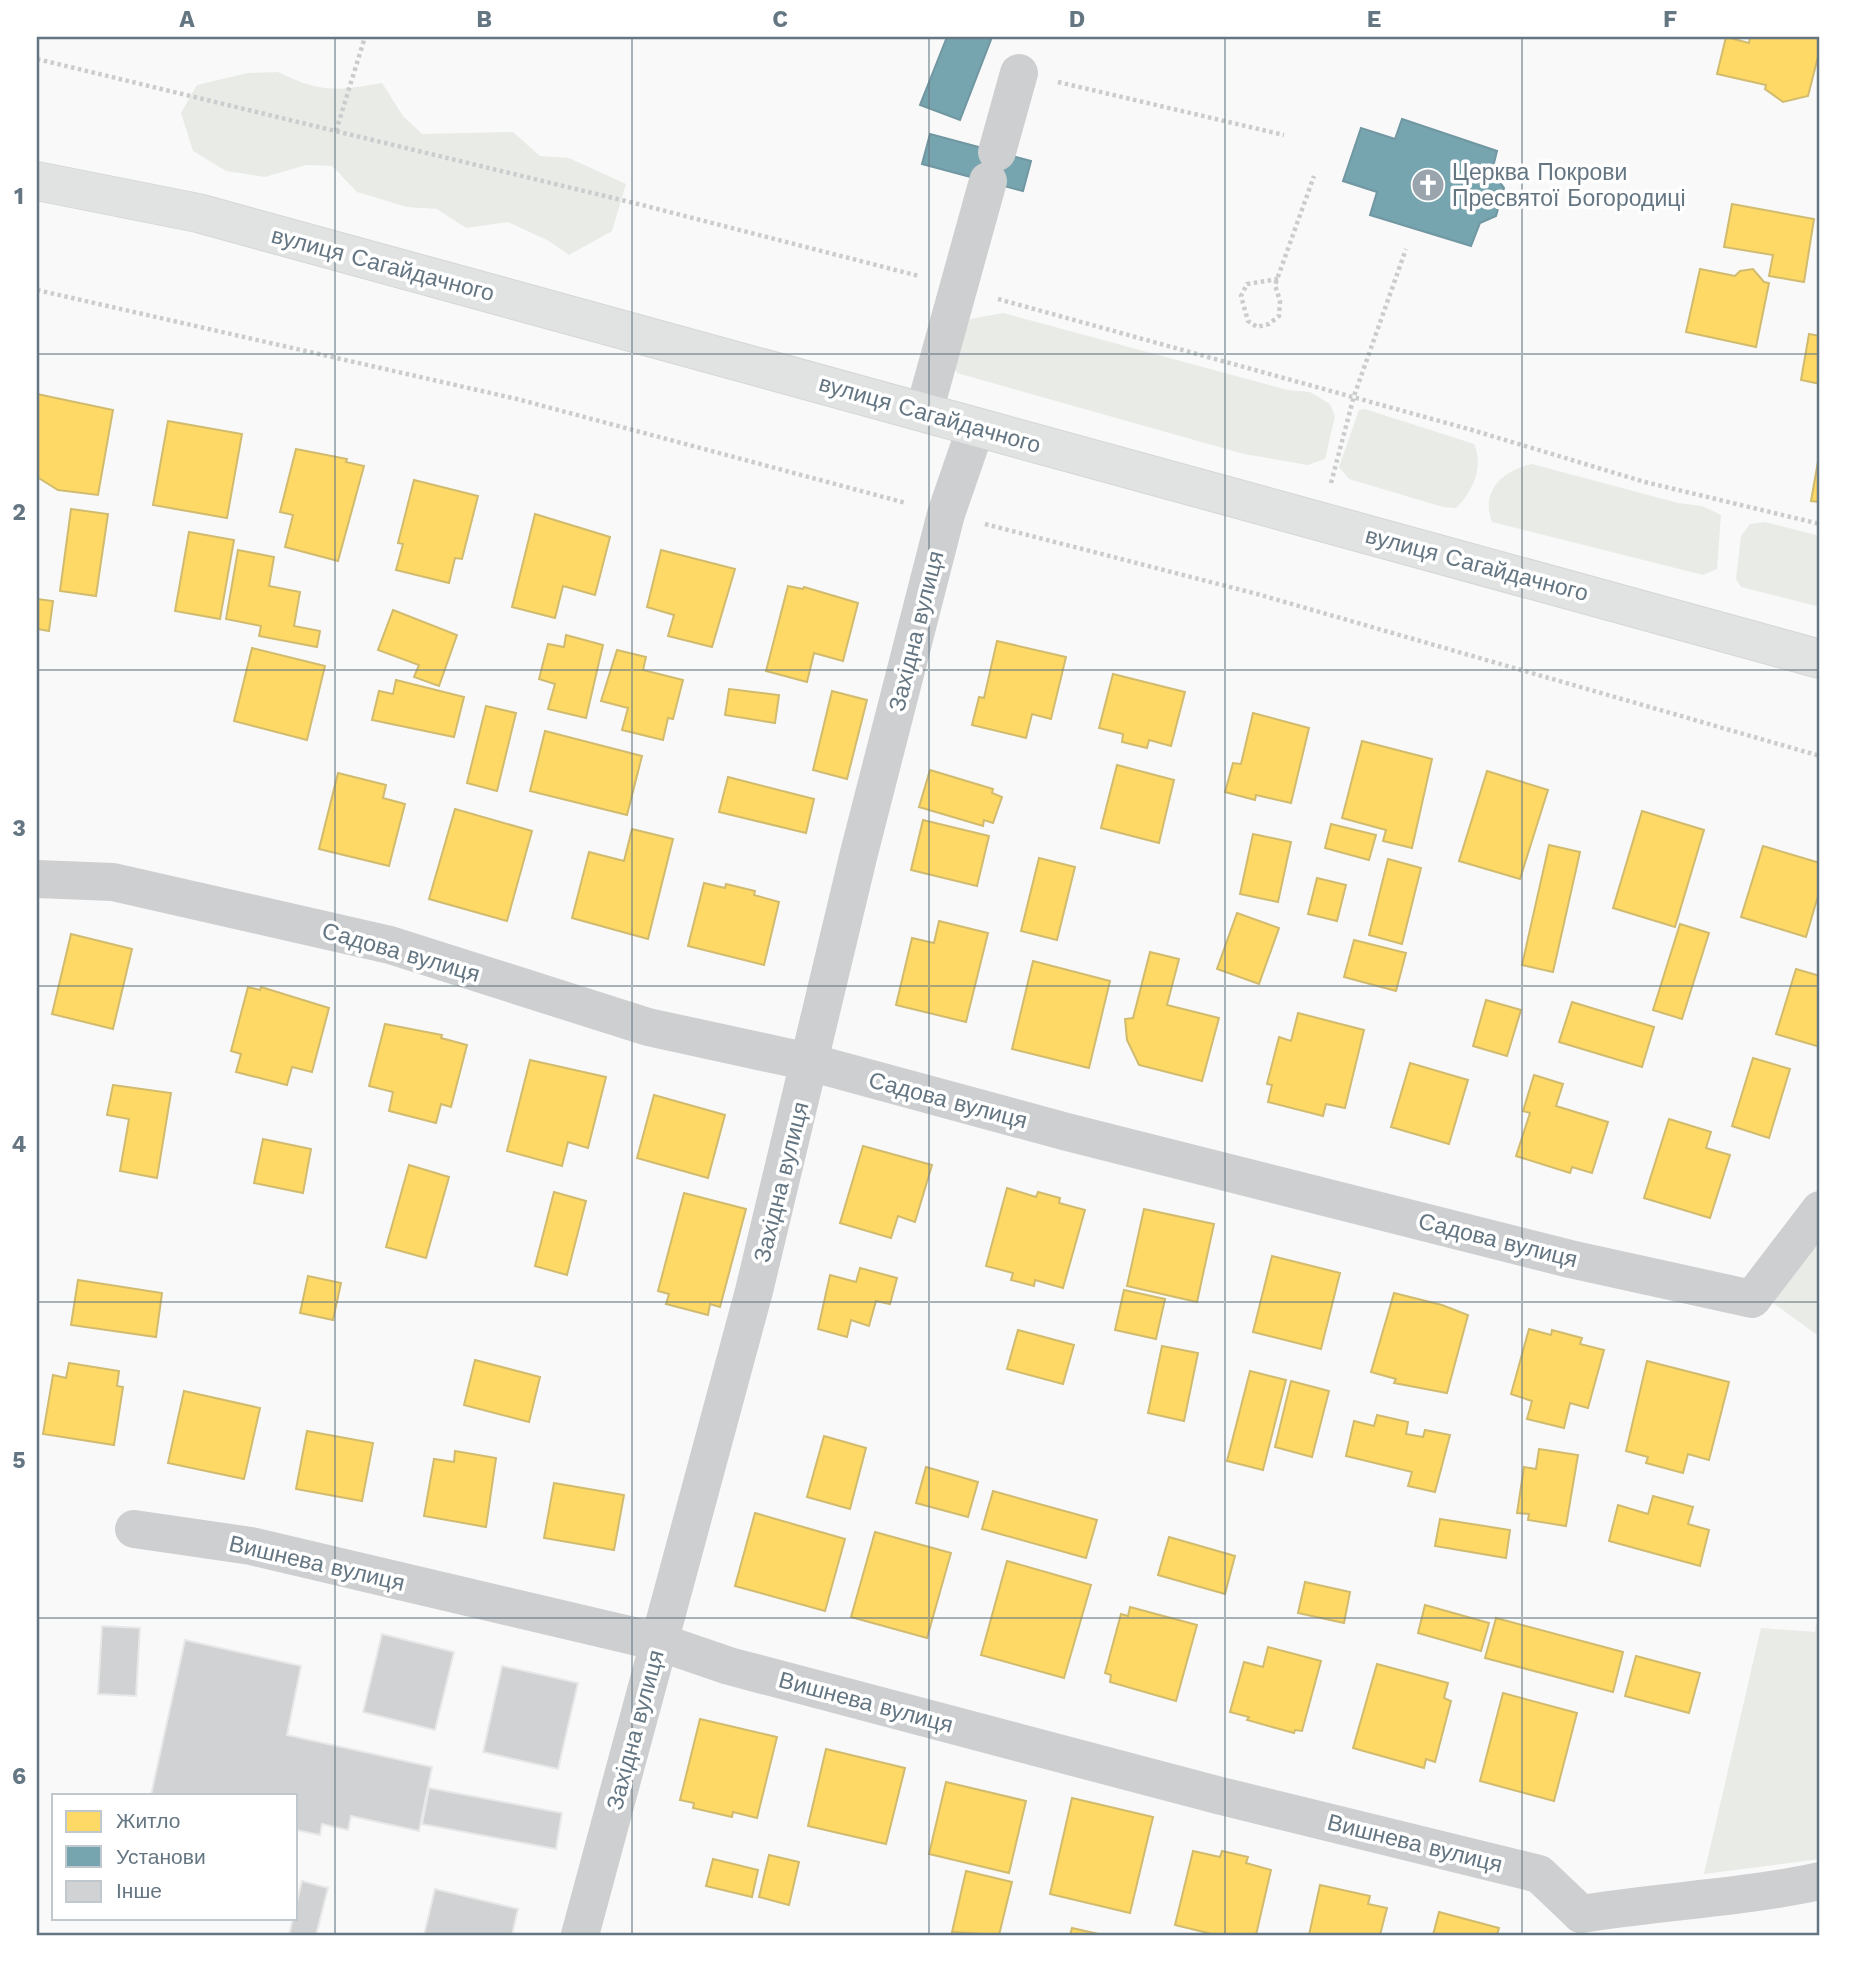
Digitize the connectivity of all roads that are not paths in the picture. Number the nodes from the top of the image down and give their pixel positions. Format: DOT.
graph roads {
  1 [pos="1019,73"];
  2 [pos="37,181"];
  3 [pos="924,412"];
  4 [pos="976,427"];
  5 [pos="1820,659"];
  6 [pos="37,879"];
  7 [pos="809,1062"];
  8 [pos="1820,1210"];
  9 [pos="134,1529"];
  10 [pos="659,1642"];
  11 [pos="1820,1881"];
  12 [pos="1576,1925"];
  13 [pos="580,1935"];
  1 -- 3 [label="street"];
  2 -- 3 [label="main road, вулиця Сагайдачного"];
  3 -- 4 [label="main road, вулиця Сагайдачного"];
  4 -- 5 [label="main road, вулиця Сагайдачного"];
  4 -- 7 [label="street, Західна вулиця"];
  6 -- 7 [label="street, Садова вулиця"];
  7 -- 8 [label="street, Садова вулиця"];
  7 -- 10 [label="street, Західна вулиця"];
  9 -- 10 [label="street, Вишнева вулиця"];
  10 -- 12 [label="street, Вишнева вулиця"];
  10 -- 13 [label="street, Західна вулиця"];
  11 -- 12 [label="street"];
}
